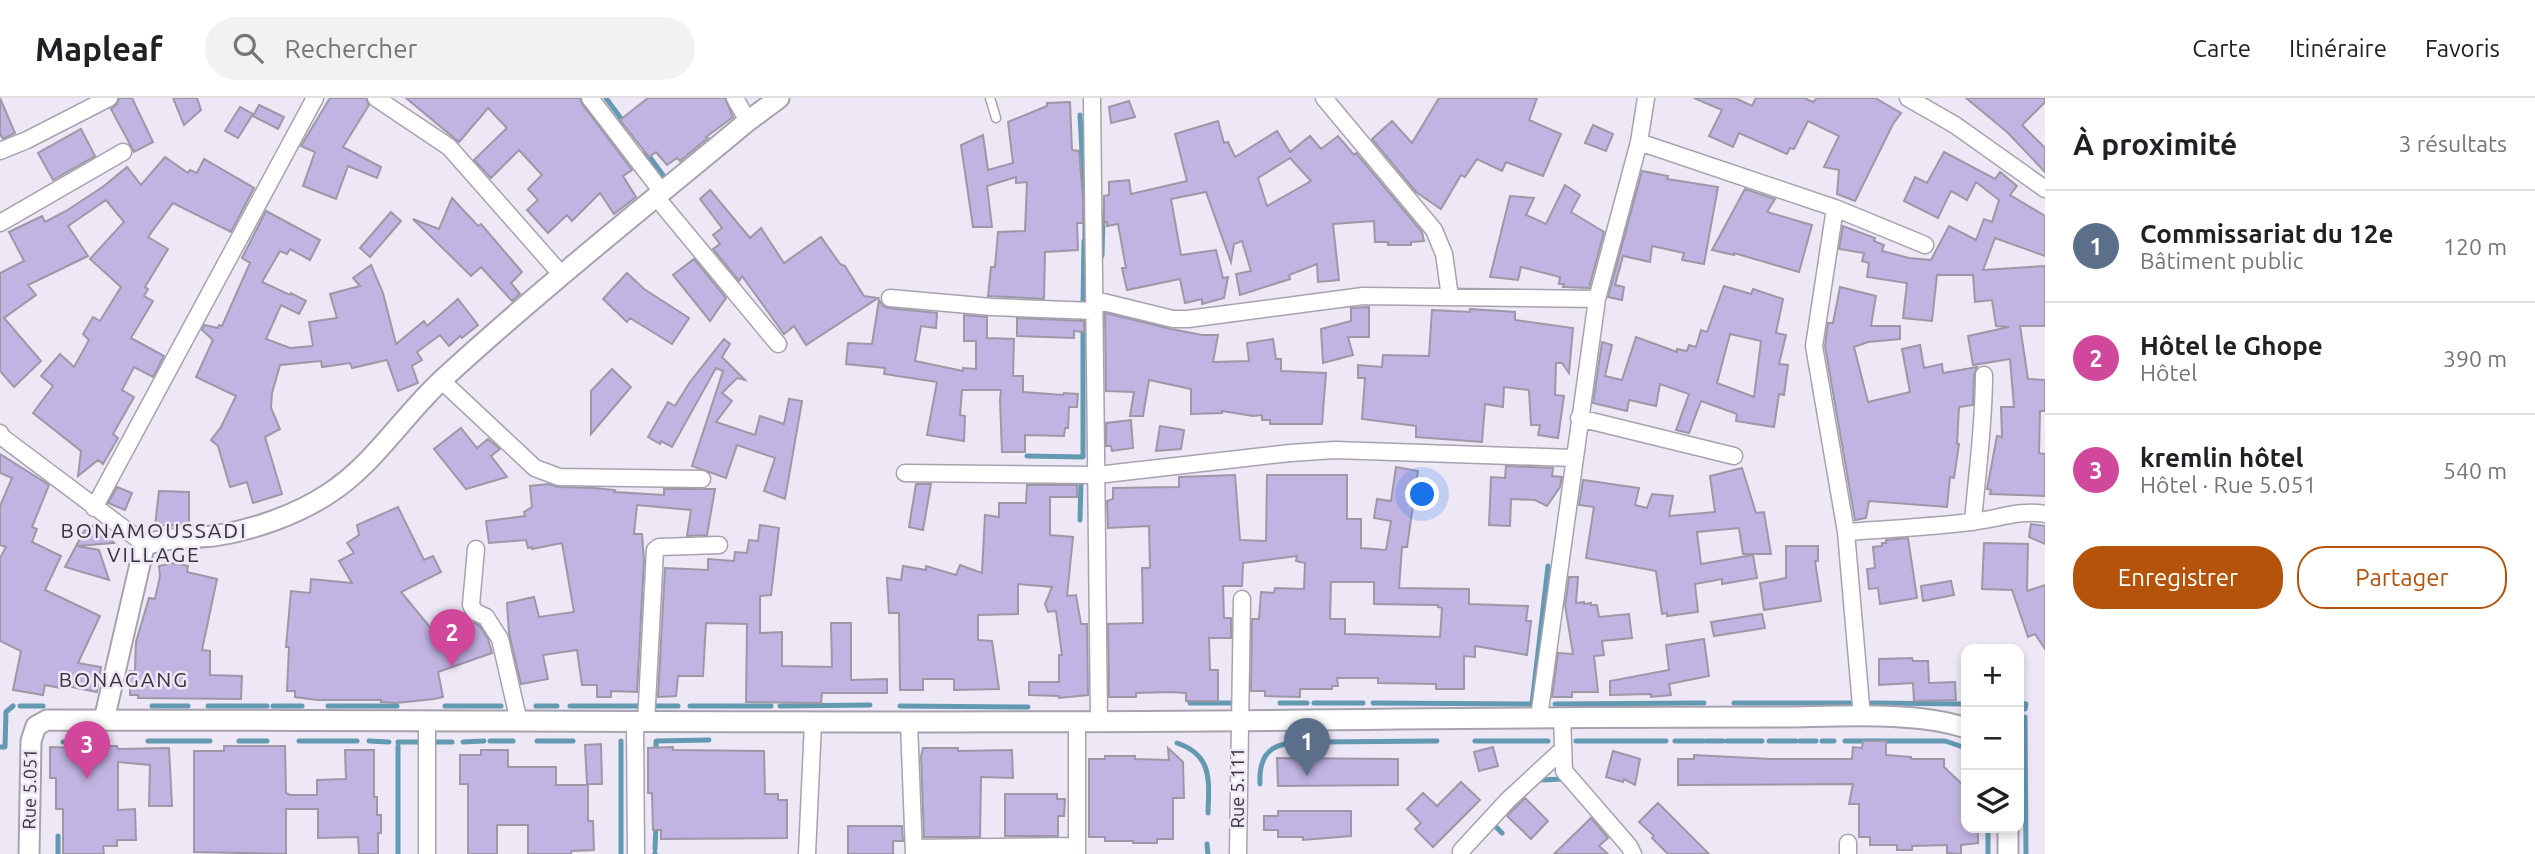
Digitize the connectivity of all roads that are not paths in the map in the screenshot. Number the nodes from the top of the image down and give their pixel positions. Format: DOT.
graph roads {
  1 [pos="109,98"];
  2 [pos="315,98"];
  3 [pos="376,98"];
  4 [pos="590,98"];
  5 [pos="735,98"];
  6 [pos="779,98"];
  7 [pos="990,98"];
  8 [pos="1092,98"];
  9 [pos="1324,98"];
  10 [pos="1646,98"];
  11 [pos="1908,98"];
  12 [pos="996,118"];
  13 [pos="748,121"];
  14 [pos="1639,142"];
  15 [pos="0,151"];
  16 [pos="123,152"];
  17 [pos="2045,189"];
  18 [pos="659,195"];
  19 [pos="1835,208"];
  20 [pos="0,223"];
  21 [pos="1925,246"];
  22 [pos="561,274"];
  23 [pos="1450,297"];
  24 [pos="890,298"];
  25 [pos="1597,299"];
  26 [pos="1095,306"];
  27 [pos="778,344"];
  28 [pos="1984,375"];
  29 [pos="442,380"];
  30 [pos="1579,418"];
  31 [pos="1,435"];
  32 [pos="1734,456"];
  33 [pos="1573,458"];
  34 [pos="905,473"];
  35 [pos="1097,475"];
  36 [pos="702,479"];
  37 [pos="94,508"];
  38 [pos="2045,514"];
  39 [pos="1973,522"];
  40 [pos="1846,532"];
  41 [pos="146,545"];
  42 [pos="719,545"];
  43 [pos="476,549"];
  44 [pos="1242,599"];
  45 [pos="1539,717"];
  46 [pos="1562,717"];
  47 [pos="1862,717"];
  48 [pos="104,720"];
  49 [pos="1238,721"];
  50 [pos="427,722"];
  51 [pos="519,722"];
  52 [pos="641,723"];
  53 [pos="813,723"];
  54 [pos="909,723"];
  55 [pos="1077,723"];
  56 [pos="1099,723"];
  57 [pos="1961,727"];
  58 [pos="1562,750"];
  59 [pos="2008,833"];
  60 [pos="1077,850"];
  61 [pos="914,851"];
  62 [pos="1461,851"];
  63 [pos="29,854"];
  64 [pos="427,854"];
  65 [pos="636,854"];
  66 [pos="807,854"];
  67 [pos="1238,854"];
  68 [pos="1633,854"];
  69 [pos="2008,854"];
  1 -- 15 [label="street"];
  2 -- 37 [label="street"];
  3 -- 22 [label="street"];
  4 -- 18 [label="street"];
  5 -- 13 [label="street"];
  6 -- 13 [label="street"];
  7 -- 12 [label="lane"];
  8 -- 26 [label="street"];
  9 -- 23 [label="street"];
  10 -- 14 [label="street"];
  11 -- 17 [label="street"];
  13 -- 18 [label="street"];
  14 -- 19 [label="street"];
  14 -- 25 [label="street"];
  16 -- 20 [label="street"];
  18 -- 22 [label="street"];
  18 -- 27 [label="street"];
  19 -- 21 [label="street"];
  19 -- 40 [label="street"];
  22 -- 29 [label="street"];
  23 -- 25 [label="street"];
  23 -- 26 [label="street"];
  24 -- 26 [label="street"];
  25 -- 30 [label="street"];
  26 -- 35 [label="street"];
  28 -- 39 [label="street"];
  29 -- 36 [label="street"];
  29 -- 41 [label="street"];
  30 -- 32 [label="street"];
  30 -- 33 [label="street"];
  31 -- 37 [label="street"];
  33 -- 35 [label="street"];
  33 -- 45 [label="street"];
  34 -- 35 [label="street"];
  35 -- 56 [label="street"];
  37 -- 41 [label="street"];
  38 -- 39 [label="street"];
  39 -- 40 [label="street"];
  40 -- 47 [label="street"];
  41 -- 48 [label="street"];
  42 -- 52 [label="street"];
  43 -- 51 [label="street"];
  44 -- 49 [label="street, Rue 5.111"];
  45 -- 46 [label="street"];
  45 -- 49 [label="street"];
  46 -- 47 [label="street"];
  46 -- 58 [label="street"];
  47 -- 57 [label="street"];
  48 -- 50 [label="street"];
  48 -- 63 [label="street, Rue 5.051"];
  49 -- 56 [label="street"];
  49 -- 67 [label="street, Rue 5.111"];
  50 -- 51 [label="street"];
  50 -- 64 [label="street"];
  51 -- 52 [label="street"];
  52 -- 53 [label="street"];
  52 -- 65 [label="street"];
  53 -- 54 [label="street"];
  53 -- 66 [label="street"];
  54 -- 55 [label="street"];
  54 -- 61 [label="street"];
  55 -- 56 [label="street"];
  55 -- 60 [label="street"];
  58 -- 62 [label="street"];
  58 -- 68 [label="street"];
  59 -- 69 [label="street"];
  60 -- 61 [label="street"];
}
